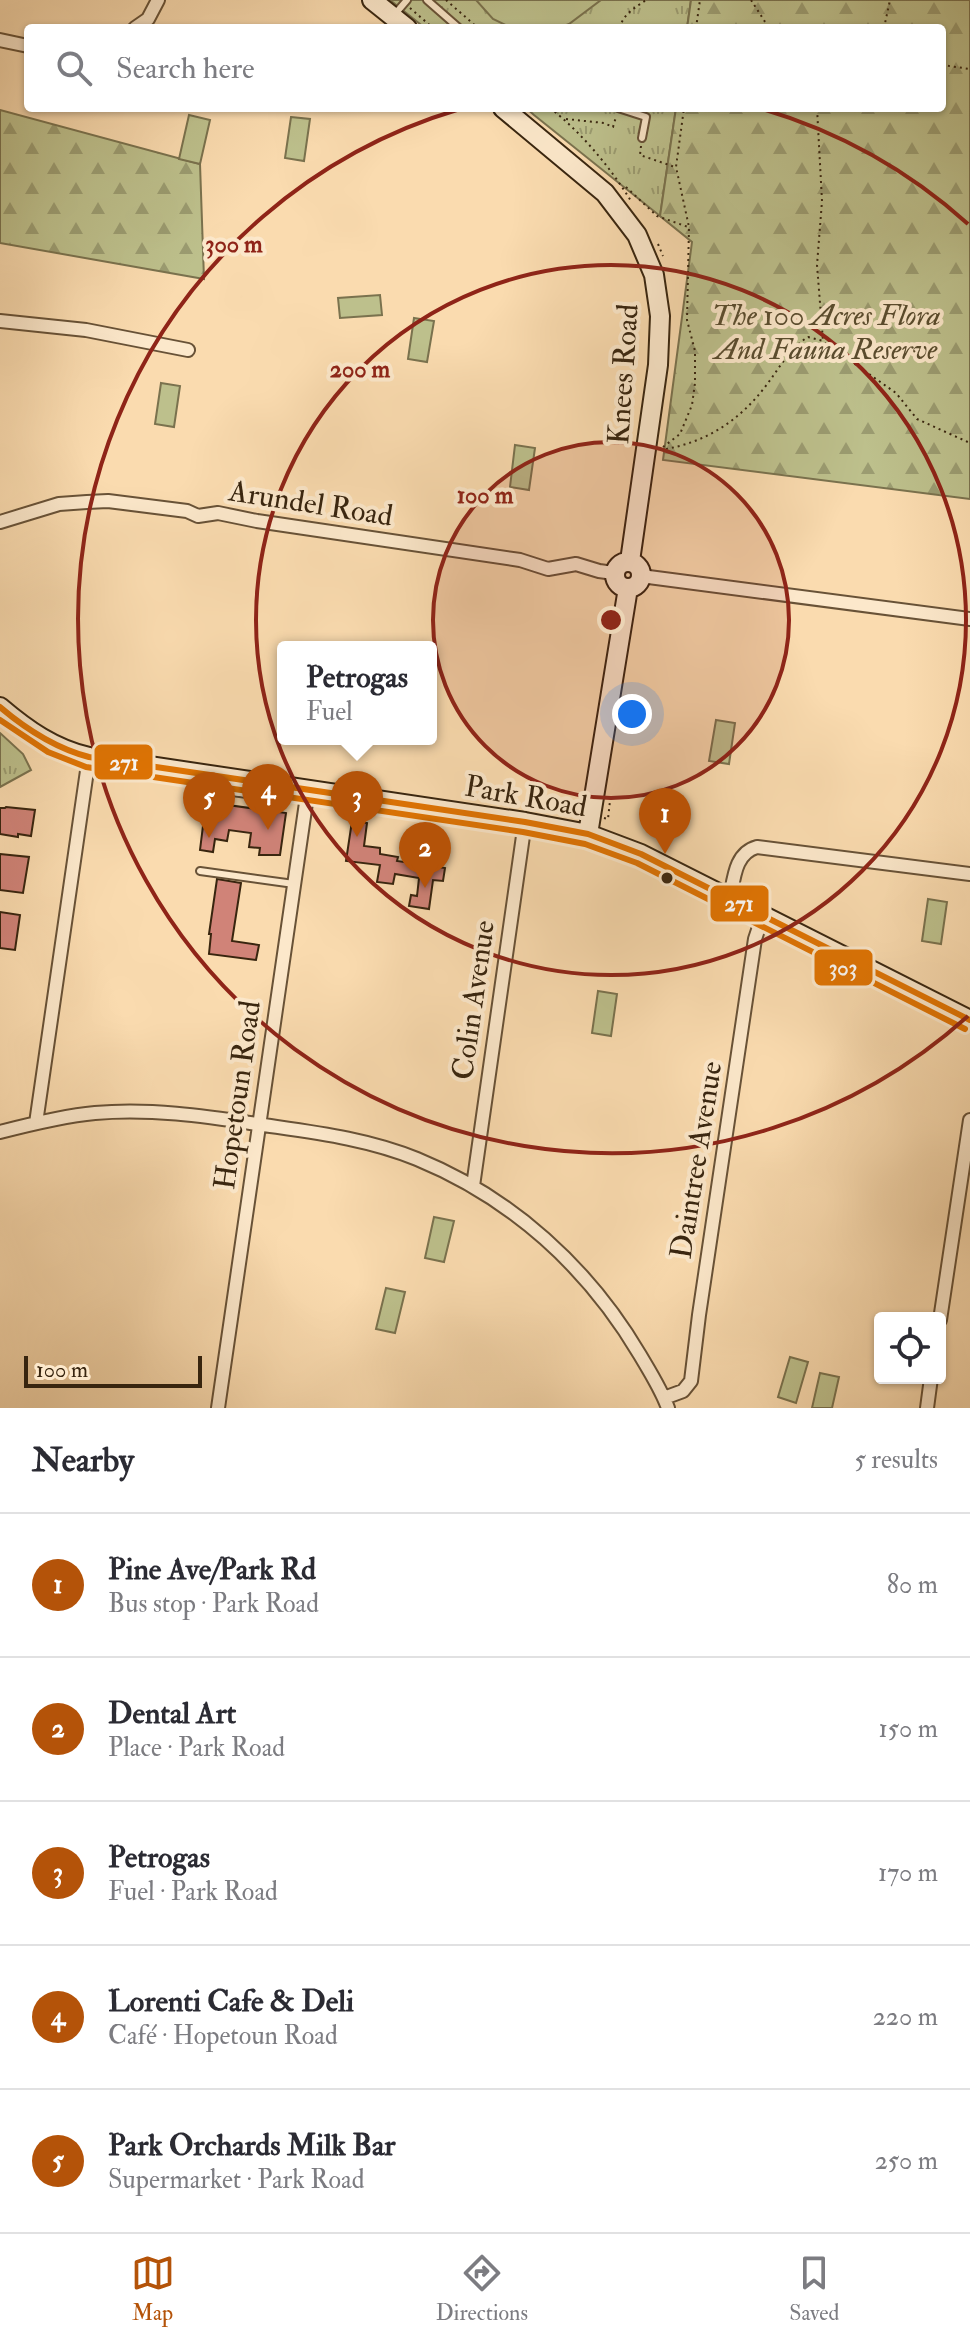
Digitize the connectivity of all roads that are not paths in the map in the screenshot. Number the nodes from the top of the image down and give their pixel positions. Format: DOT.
graph roads {
  1 [pos="158,0"];
  2 [pos="372,0"];
  3 [pos="427,0"];
  4 [pos="403,12"];
  5 [pos="141,24"];
  6 [pos="454,24"];
  7 [pos="0,40"];
  8 [pos="24,45"];
  9 [pos="508,112"];
  10 [pos="630,112"];
  11 [pos="642,138"];
  12 [pos="0,321"];
  13 [pos="188,350"];
  14 [pos="0,522"];
  15 [pos="614,573"];
  16 [pos="633,575"];
  17 [pos="970,619"];
  18 [pos="0,707"];
  19 [pos="89,757"];
  20 [pos="302,788"];
  21 [pos="525,822"];
  22 [pos="588,834"];
  23 [pos="200,871"];
  24 [pos="970,874"];
  25 [pos="294,884"];
  26 [pos="730,898"];
  27 [pos="763,915"];
  28 [pos="970,1020"];
  29 [pos="970,1120"];
  30 [pos="36,1123"];
  31 [pos="259,1124"];
  32 [pos="0,1132"];
  33 [pos="473,1186"];
  34 [pos="941,1312"];
  35 [pos="930,1384"];
  36 [pos="666,1403"];
  37 [pos="218,1408"];
  38 [pos="927,1408"];
  1 -- 5 [label="street"];
  2 -- 4 [label="street"];
  3 -- 6 [label="lane"];
  7 -- 8 [label="street"];
  9 -- 16 [label="street, Knees Road"];
  10 -- 11 [label="lane"];
  12 -- 13 [label="street"];
  14 -- 15 [label="street, Arundel Road"];
  15 -- 16 [label="street"];
  16 -- 17 [label="street"];
  16 -- 22 [label="street, Knees Road"];
  18 -- 19 [label="street, Park Road"];
  19 -- 20 [label="street, Park Road"];
  19 -- 30 [label="street"];
  20 -- 21 [label="street, Park Road"];
  20 -- 25 [label="street, Hopetoun Road"];
  21 -- 22 [label="street, Park Road"];
  21 -- 33 [label="street, Colin Avenue"];
  22 -- 26 [label="street, Park Road"];
  23 -- 25 [label="lane"];
  24 -- 26 [label="street"];
  25 -- 31 [label="street, Hopetoun Road"];
  26 -- 27 [label="street, Park Road"];
  27 -- 28 [label="street, Park Road"];
  27 -- 36 [label="street, Daintree Avenue"];
  29 -- 34 [label="street"];
  30 -- 31 [label="street"];
  30 -- 32 [label="street"];
  31 -- 33 [label="street"];
  31 -- 37 [label="street, Hopetoun Road"];
  33 -- 36 [label="street"];
  35 -- 38 [label="street"];
}
